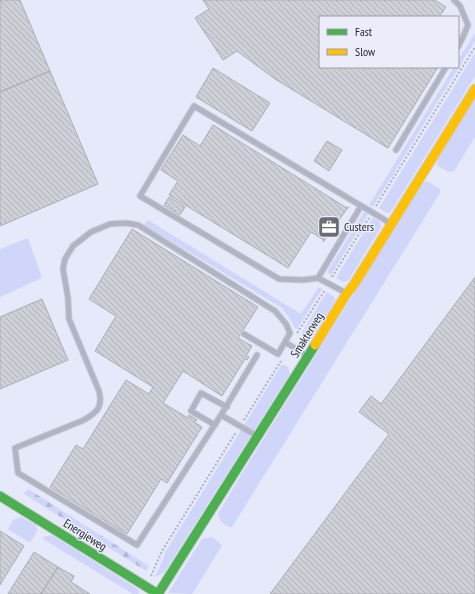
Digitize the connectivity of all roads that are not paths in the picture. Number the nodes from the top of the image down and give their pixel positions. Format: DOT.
graph roads {
  1 [pos="454,0"];
  2 [pos="459,45"];
  3 [pos="445,68"];
  4 [pos="475,89"];
  5 [pos="396,150"];
  6 [pos="361,206"];
  7 [pos="391,224"];
  8 [pos="318,278"];
  9 [pos="347,294"];
  10 [pos="244,334"];
  11 [pos="285,342"];
  12 [pos="257,355"];
  13 [pos="308,357"];
  14 [pos="227,406"];
  15 [pos="221,415"];
  16 [pos="215,425"];
  17 [pos="257,436"];
  18 [pos="0,496"];
  19 [pos="158,594"];
  1 -- 2 [label="lane"];
  3 -- 5 [label="lane"];
  4 -- 7 [label="street, Smakterweg"];
  6 -- 7 [label="lane"];
  6 -- 8 [label="lane"];
  6 -- 8 [label="lane"];
  7 -- 9 [label="street, Smakterweg"];
  8 -- 9 [label="lane"];
  9 -- 13 [label="street, Smakterweg"];
  10 -- 11 [label="lane"];
  11 -- 13 [label="lane"];
  11 -- 16 [label="lane"];
  12 -- 14 [label="lane"];
  13 -- 17 [label="street, Smakterweg"];
  14 -- 15 [label="lane"];
  14 -- 16 [label="lane"];
  15 -- 16 [label="lane"];
  15 -- 17 [label="lane"];
  17 -- 19 [label="street, Smakterweg"];
  18 -- 19 [label="street, Energieweg"];
}
